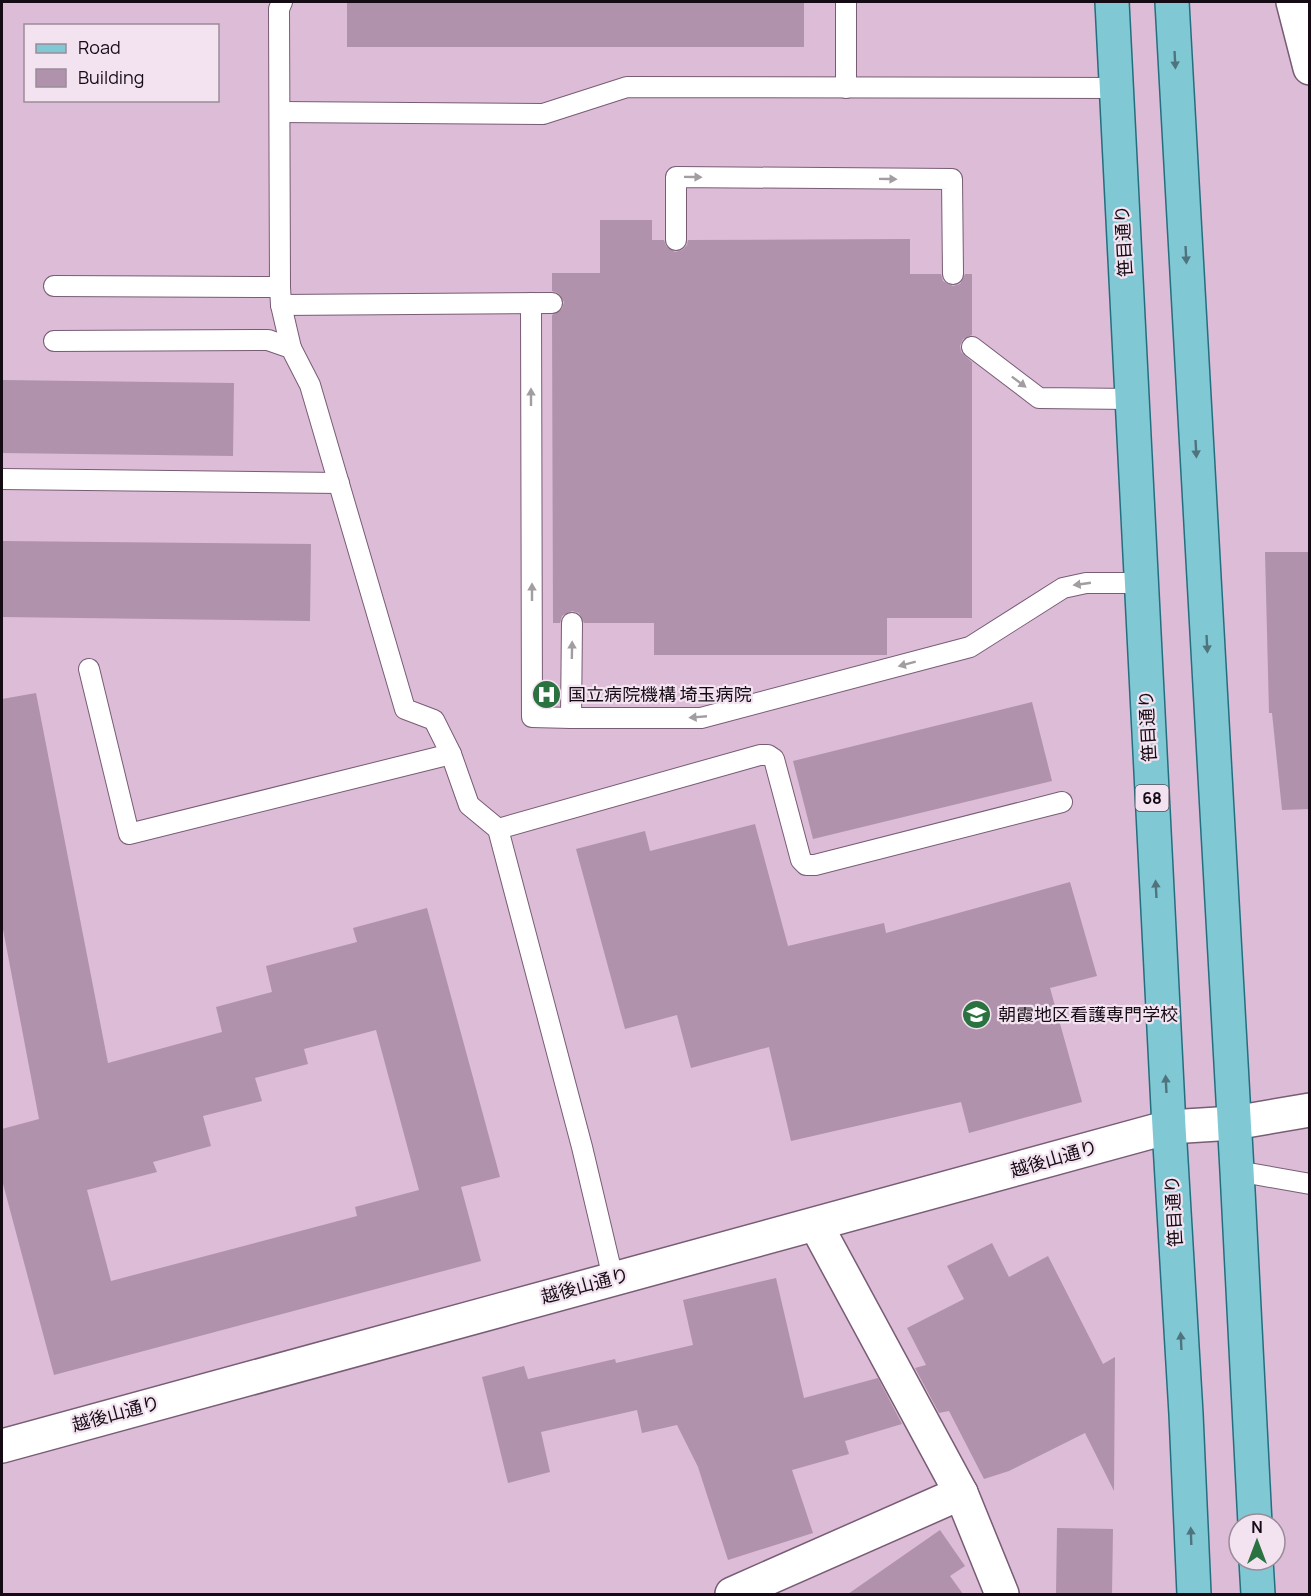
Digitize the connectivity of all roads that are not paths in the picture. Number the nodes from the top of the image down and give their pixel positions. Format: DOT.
graph roads {
  1 [pos="282,2"];
  2 [pos="846,2"];
  3 [pos="1112,2"];
  4 [pos="1172,2"];
  5 [pos="1293,2"];
  6 [pos="1310,68"];
  7 [pos="846,88"];
  8 [pos="1116,88"];
  9 [pos="279,112"];
  10 [pos="676,240"];
  11 [pos="953,274"];
  12 [pos="54,286"];
  13 [pos="280,296"];
  14 [pos="531,303"];
  15 [pos="552,303"];
  16 [pos="54,341"];
  17 [pos="972,347"];
  18 [pos="291,348"];
  19 [pos="1131,399"];
  20 [pos="2,479"];
  21 [pos="339,483"];
  22 [pos="1141,584"];
  23 [pos="572,622"];
  24 [pos="89,669"];
  25 [pos="571,718"];
  26 [pos="452,754"];
  27 [pos="1062,802"];
  28 [pos="498,829"];
  29 [pos="1310,1110"];
  30 [pos="1234,1123"];
  31 [pos="1168,1127"];
  32 [pos="1237,1171"];
  33 [pos="1310,1184"];
  34 [pos="816,1226"];
  35 [pos="614,1278"];
  36 [pos="2,1446"];
  37 [pos="961,1493"];
  38 [pos="1254,1512"];
  39 [pos="1257,1572"];
  40 [pos="740,1593"];
  41 [pos="1002,1594"];
  42 [pos="1194,1594"];
  43 [pos="1258,1594"];
  1 -- 9 [label="lane"];
  2 -- 7 [label="lane"];
  3 -- 8 [label="main road, 笹目通り / 68"];
  4 -- 30 [label="main road, one-way"];
  5 -- 6 [label="street"];
  7 -- 8 [label="lane"];
  7 -- 9 [label="lane"];
  8 -- 19 [label="main road, 笹目通り / 68"];
  9 -- 13 [label="lane"];
  10 -- 11 [label="lane, one-way"];
  12 -- 13 [label="lane"];
  13 -- 14 [label="lane"];
  13 -- 18 [label="lane"];
  14 -- 15 [label="lane"];
  25 -- 14 [label="lane, one-way"];
  16 -- 18 [label="lane"];
  17 -- 19 [label="lane, one-way"];
  18 -- 21 [label="lane"];
  19 -- 22 [label="main road, 笹目通り / 68"];
  20 -- 21 [label="lane"];
  21 -- 26 [label="lane"];
  22 -- 25 [label="lane, one-way"];
  31 -- 22 [label="main road, 笹目通り / 68, one-way"];
  25 -- 23 [label="lane, one-way"];
  24 -- 26 [label="lane"];
  26 -- 28 [label="lane"];
  27 -- 28 [label="lane"];
  28 -- 35 [label="lane"];
  29 -- 30 [label="street, 越後山通り"];
  30 -- 31 [label="street, 越後山通り"];
  30 -- 32 [label="main road"];
  31 -- 34 [label="street, 越後山通り"];
  42 -- 31 [label="main road, 笹目通り / 68, one-way"];
  32 -- 33 [label="lane"];
  32 -- 38 [label="main road"];
  34 -- 35 [label="street, 越後山通り"];
  34 -- 37 [label="street"];
  35 -- 36 [label="street, 越後山通り"];
  37 -- 40 [label="street"];
  37 -- 41 [label="street"];
  39 -- 43 [label="main road"];
}
